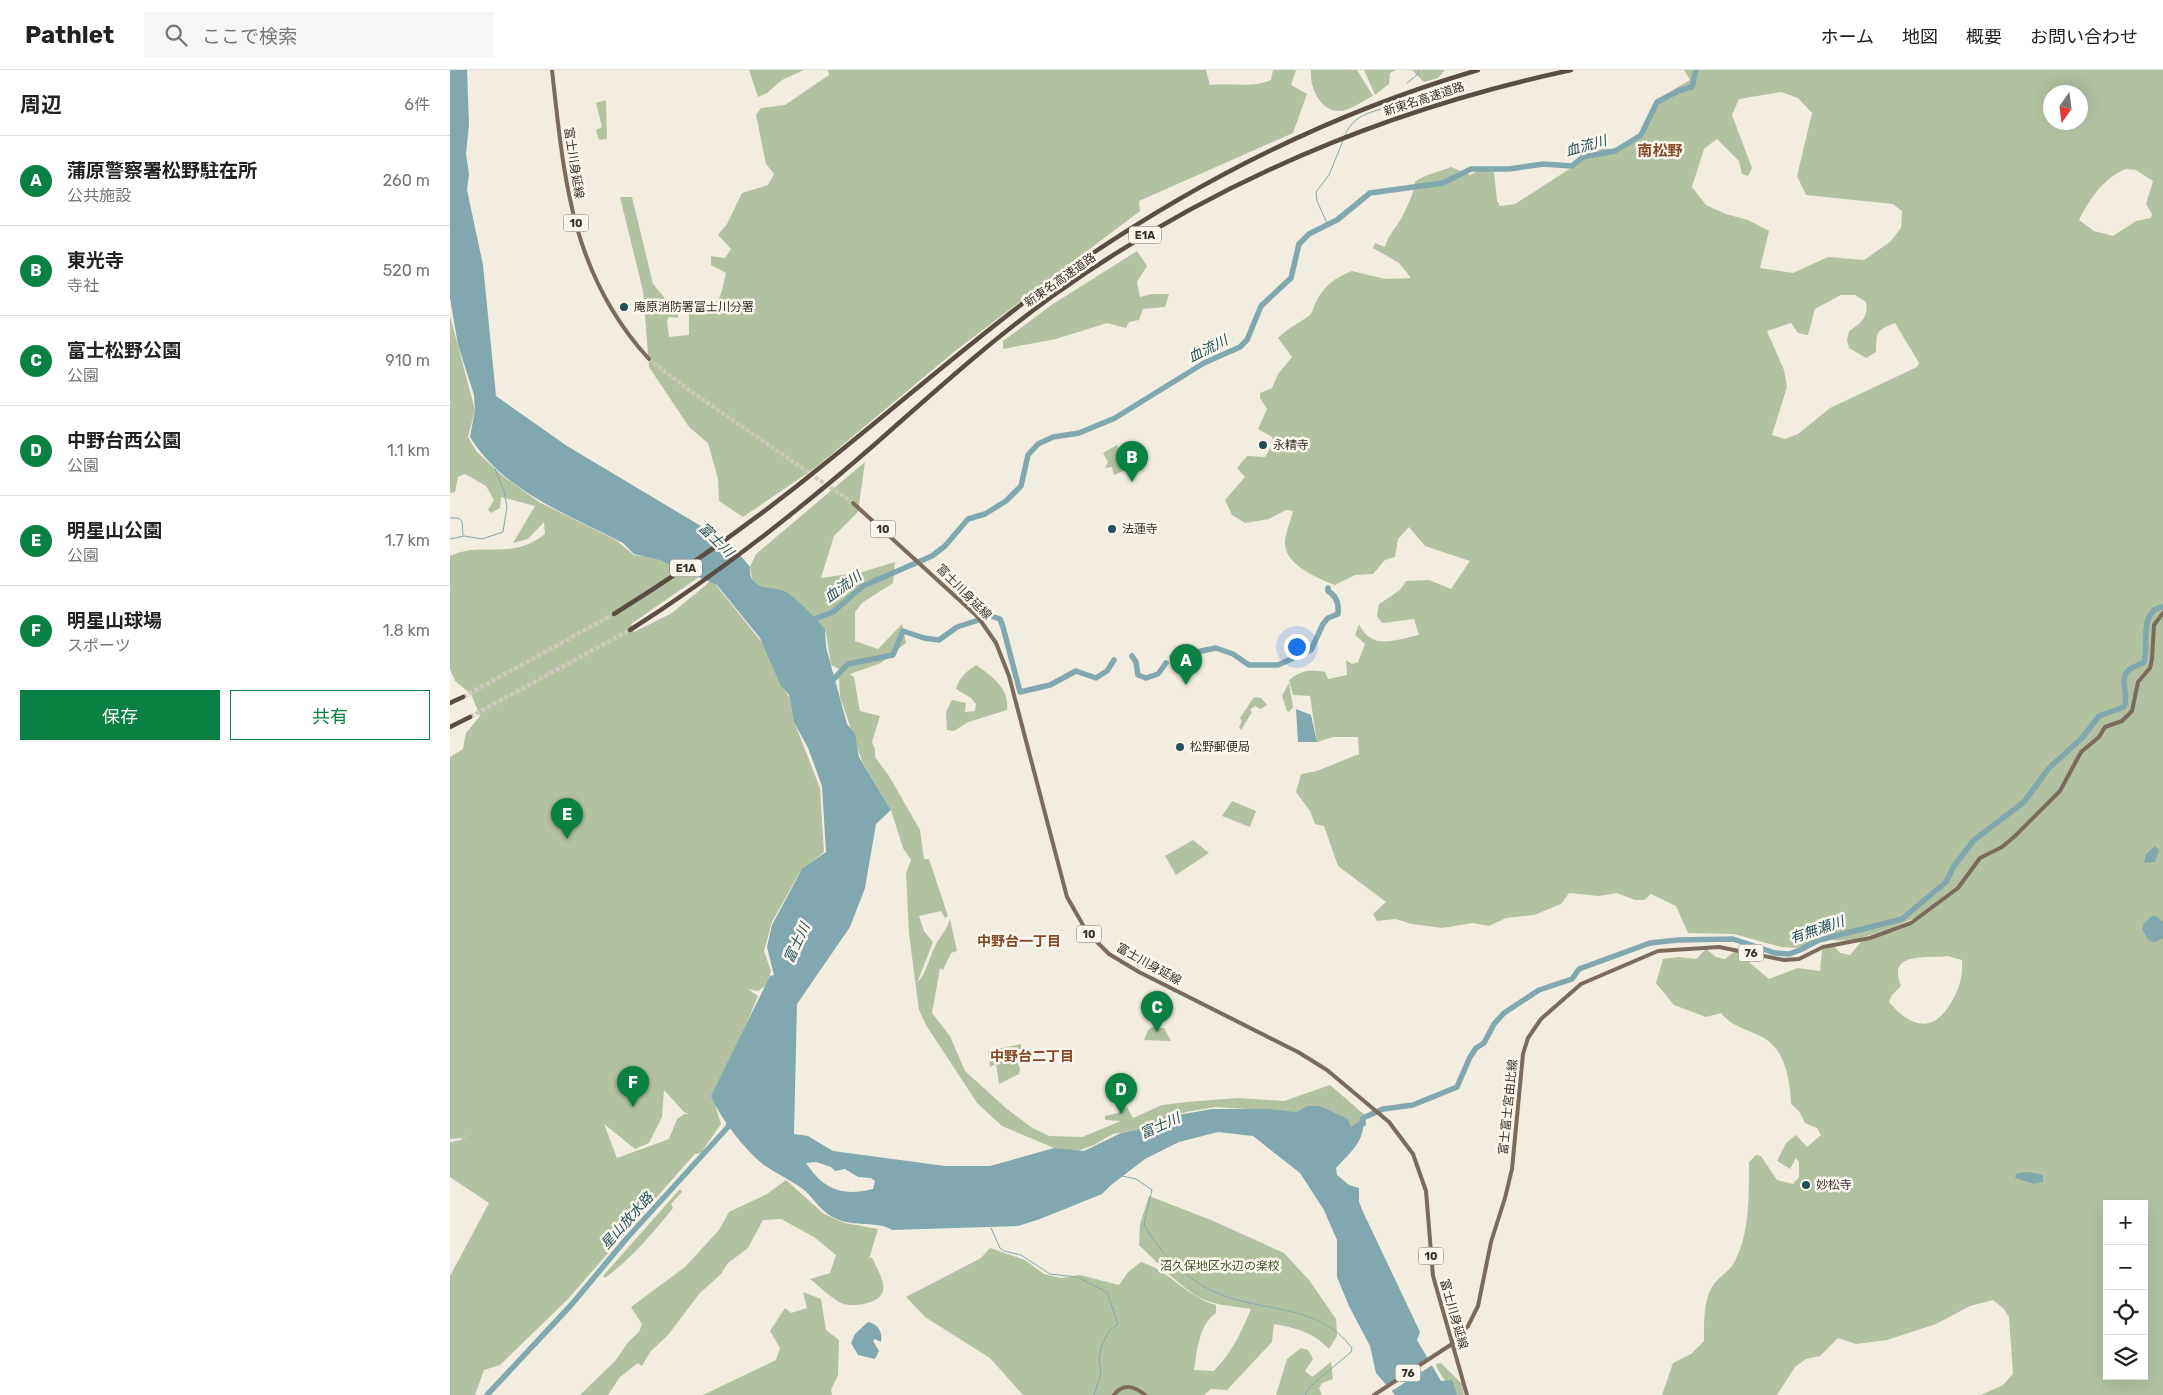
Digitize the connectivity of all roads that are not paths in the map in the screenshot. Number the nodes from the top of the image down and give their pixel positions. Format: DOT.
graph roads {
  1 [pos="552,70"];
  2 [pos="1478,70"];
  3 [pos="1571,70"];
  4 [pos="649,359"];
  5 [pos="853,503"];
  6 [pos="2163,613"];
  7 [pos="614,614"];
  8 [pos="630,630"];
  9 [pos="463,697"];
  10 [pos="450,703"];
  11 [pos="470,717"];
  12 [pos="450,726"];
  13 [pos="1452,1344"];
  14 [pos="1114,1395"];
  15 [pos="1145,1395"];
  16 [pos="1374,1395"];
  17 [pos="1467,1395"];
  1 -- 4 [label="main road, 富士川身延線 / 10"];
  2 -- 7 [label="highway, 新東名高速道路 / E1A"];
  3 -- 8 [label="highway, 新東名高速道路 / E1A"];
  5 -- 13 [label="main road, 富士川身延線 / 10"];
  6 -- 13 [label="main road, 富士富士宮由比線 / 76"];
  9 -- 10 [label="highway"];
  11 -- 12 [label="highway"];
  13 -- 16 [label="main road, 富士富士宮由比線 / 76"];
  13 -- 17 [label="main road, 富士川身延線 / 10"];
  14 -- 15 [label="main road"];
}
